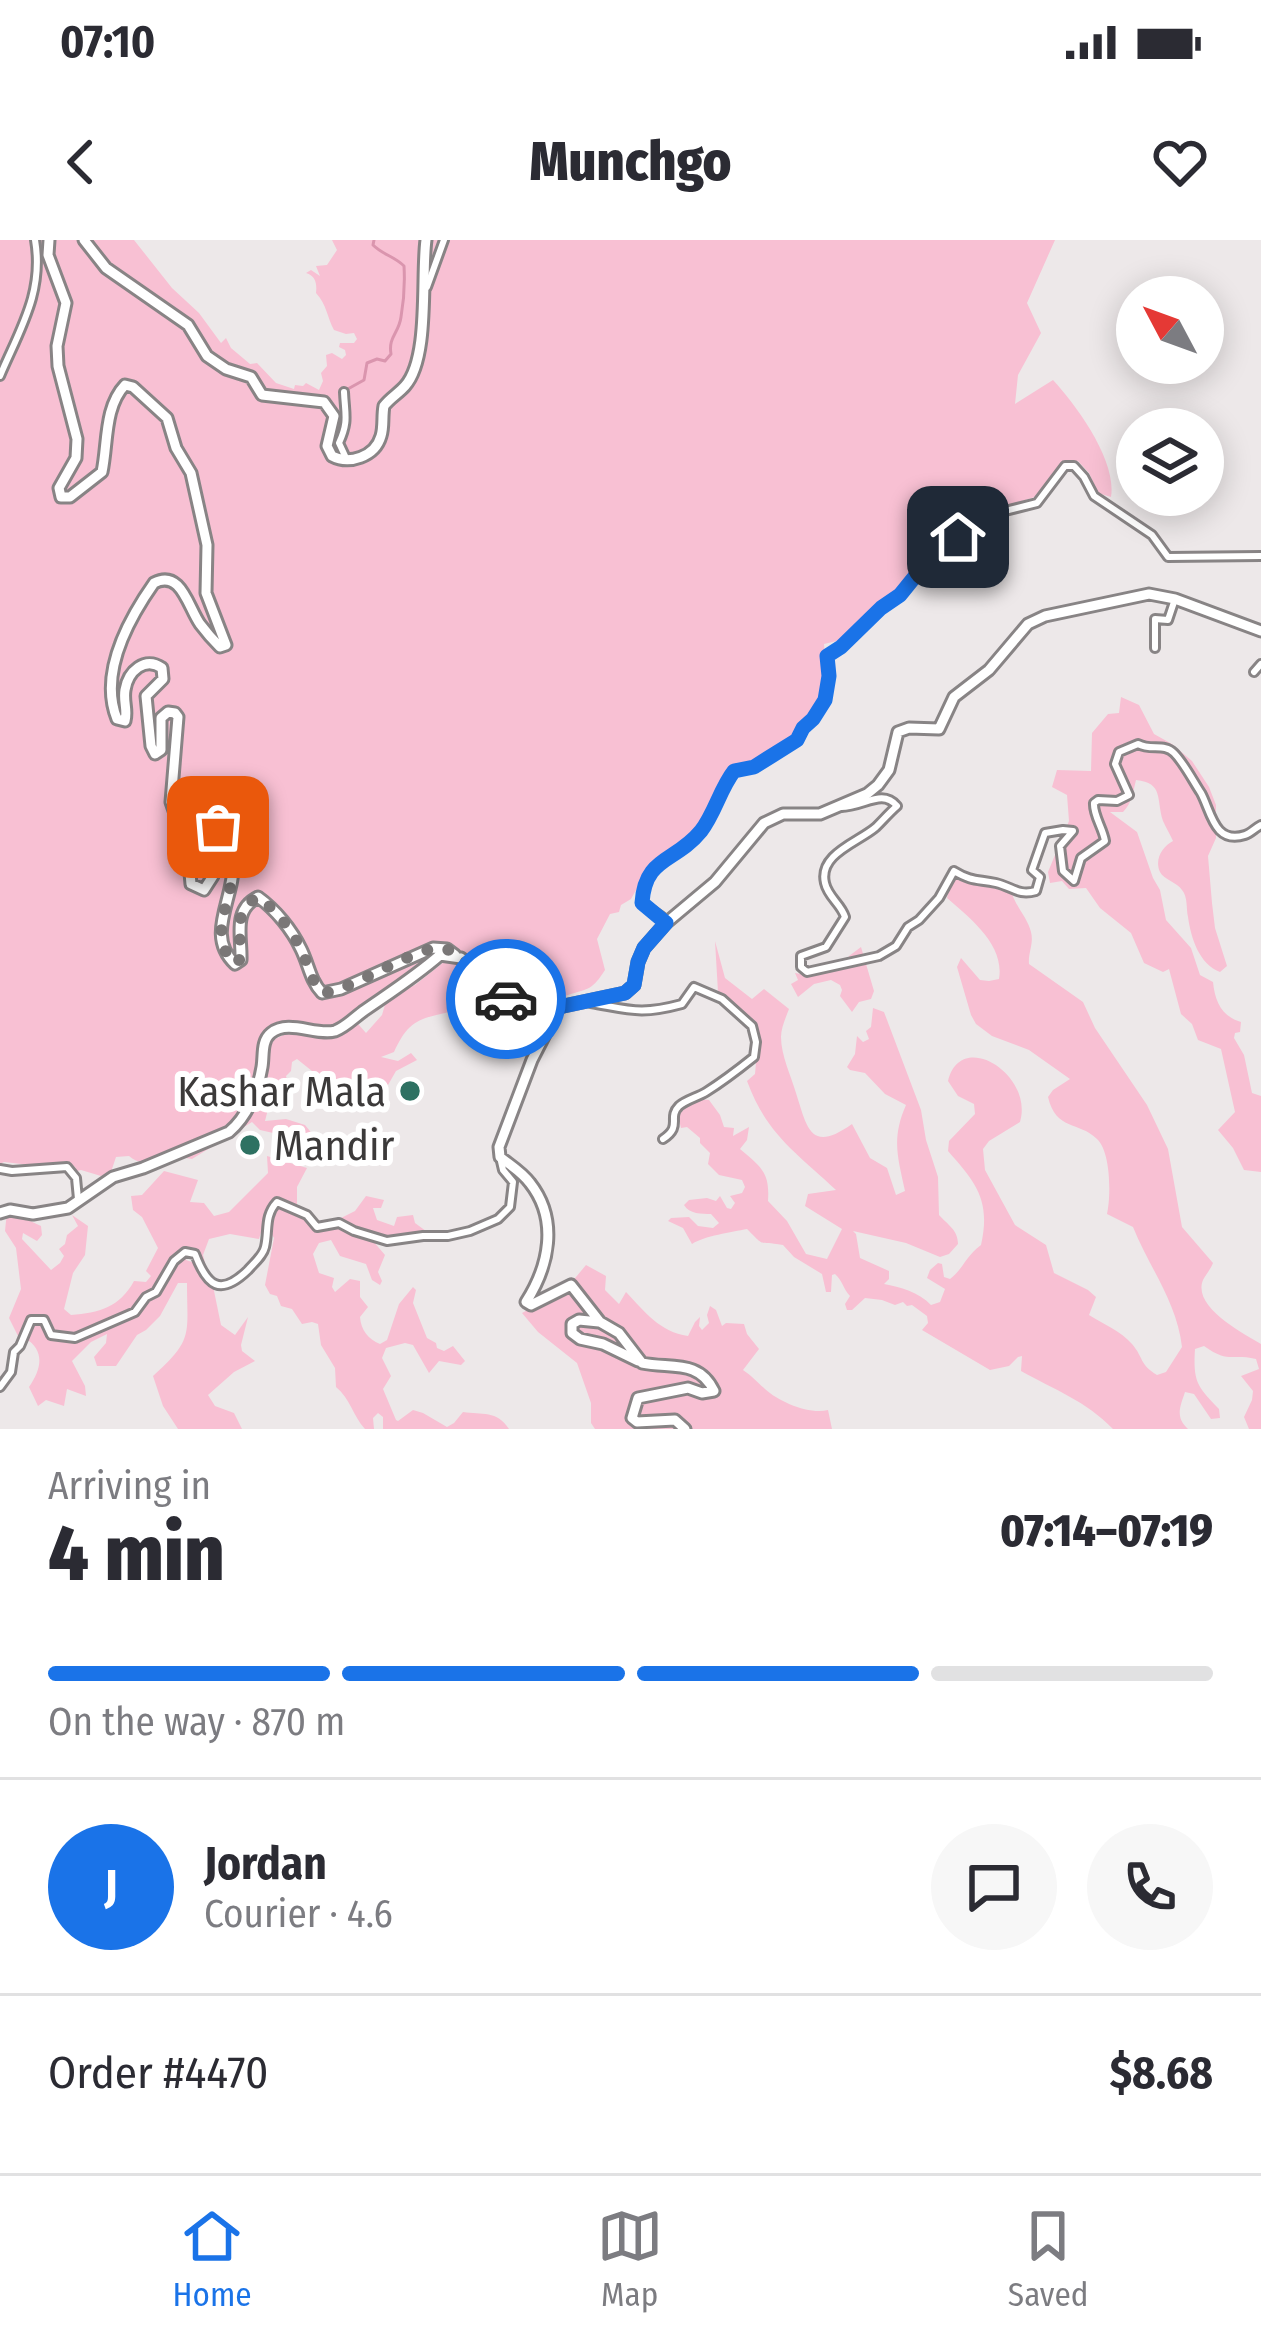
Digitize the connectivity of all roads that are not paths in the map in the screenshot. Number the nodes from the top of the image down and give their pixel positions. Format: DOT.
graph roads {
  1 [pos="35,240"];
  2 [pos="49,240"];
  3 [pos="84,240"];
  4 [pos="426,240"];
  5 [pos="444,240"];
  6 [pos="426,290"];
  7 [pos="0,376"];
  8 [pos="344,392"];
  9 [pos="348,461"];
  10 [pos="1261,556"];
  11 [pos="1175,599"];
  12 [pos="1261,631"];
  13 [pos="1155,648"];
  14 [pos="1261,664"];
  15 [pos="1253,672"];
  16 [pos="838,807"];
  17 [pos="1261,825"];
  18 [pos="666,923"];
  19 [pos="455,956"];
  20 [pos="581,1002"];
  21 [pos="559,1007"];
  22 [pos="663,1138"];
  23 [pos="500,1156"];
  24 [pos="0,1168"];
  25 [pos="81,1201"];
  26 [pos="0,1213"];
  27 [pos="600,1322"];
  28 [pos="642,1363"];
  29 [pos="0,1388"];
  30 [pos="685,1429"];
  1 -- 7 [label="street"];
  2 -- 19 [label="main road"];
  3 -- 9 [label="main road"];
  4 -- 6 [label="main road"];
  5 -- 6 [label="street"];
  6 -- 9 [label="main road"];
  8 -- 9 [label="street"];
  10 -- 18 [label="street"];
  11 -- 12 [label="main road"];
  11 -- 13 [label="street"];
  11 -- 16 [label="main road"];
  14 -- 15 [label="street"];
  16 -- 17 [label="street"];
  16 -- 18 [label="main road"];
  18 -- 20 [label="main road"];
  19 -- 21 [label="main road"];
  19 -- 25 [label="main road"];
  20 -- 21 [label="main road"];
  20 -- 22 [label="street"];
  21 -- 23 [label="main road"];
  23 -- 27 [label="main road"];
  23 -- 29 [label="street"];
  24 -- 25 [label="street"];
  25 -- 26 [label="main road"];
  27 -- 28 [label="main road"];
  27 -- 28 [label="main road"];
  28 -- 30 [label="main road"];
}
